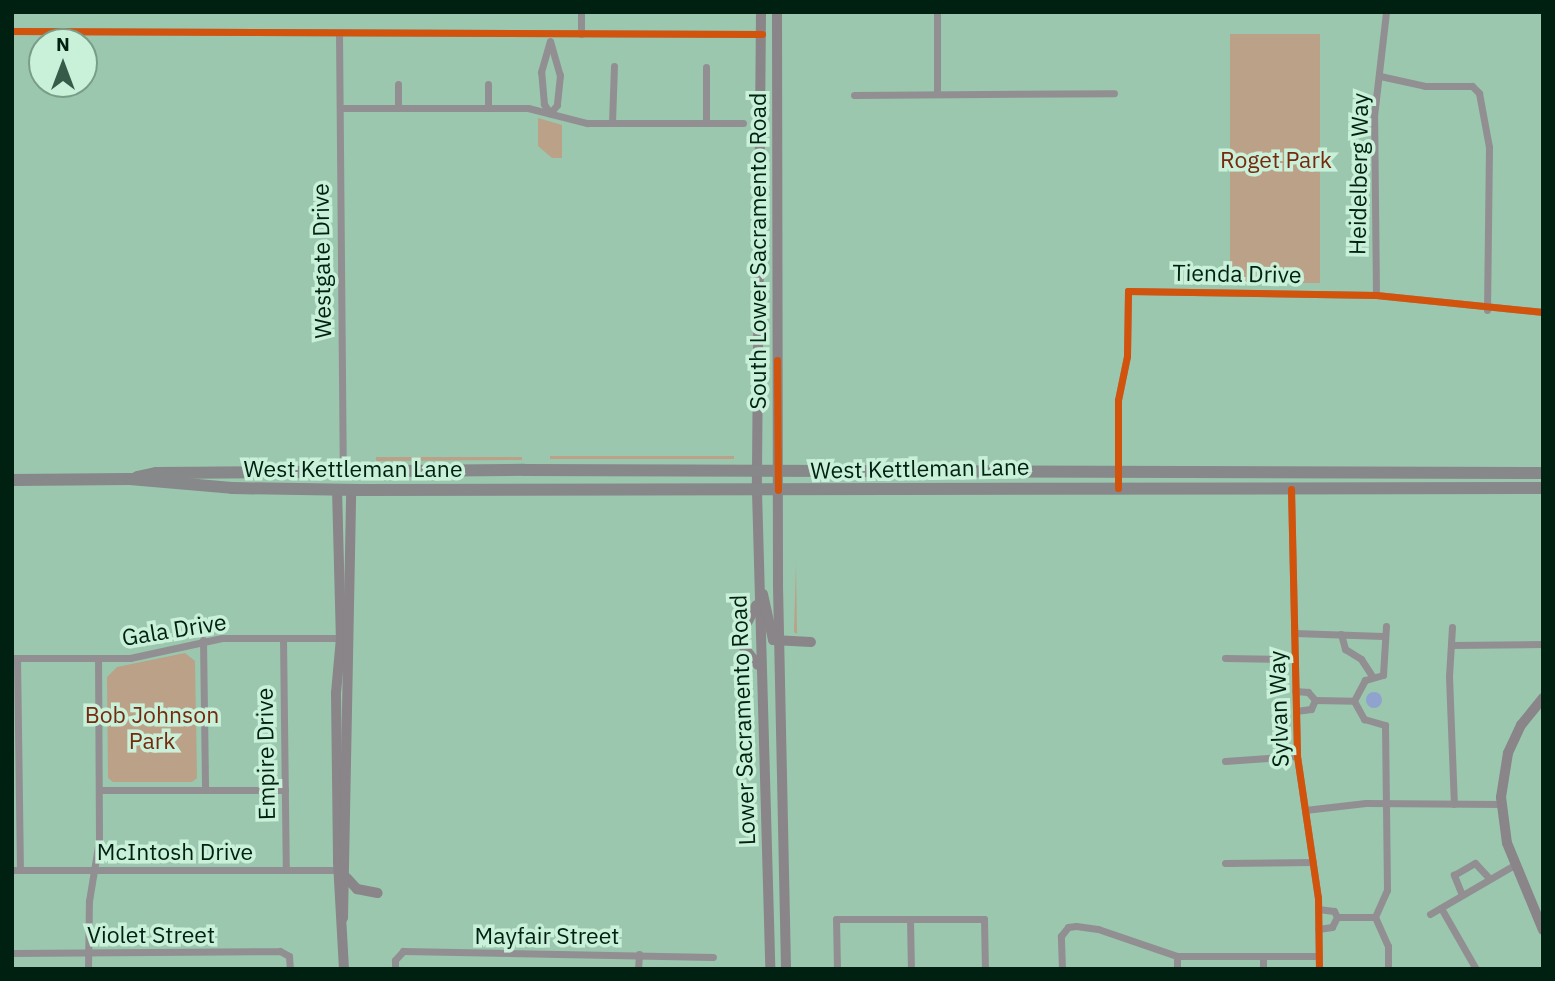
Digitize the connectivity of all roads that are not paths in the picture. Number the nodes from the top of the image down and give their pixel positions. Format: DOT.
graph roads {
  1 [pos="581,12"];
  2 [pos="761,12"];
  3 [pos="777,12"];
  4 [pos="937,12"];
  5 [pos="1386,12"];
  6 [pos="12,31"];
  7 [pos="339,33"];
  8 [pos="581,34"];
  9 [pos="762,34"];
  10 [pos="551,38"];
  11 [pos="614,66"];
  12 [pos="705,67"];
  13 [pos="777,72"];
  14 [pos="1380,76"];
  15 [pos="398,84"];
  16 [pos="488,84"];
  17 [pos="544,84"];
  18 [pos="557,84"];
  19 [pos="937,92"];
  20 [pos="1114,93"];
  21 [pos="853,94"];
  22 [pos="488,107"];
  23 [pos="340,108"];
  24 [pos="398,108"];
  25 [pos="550,113"];
  26 [pos="612,123"];
  27 [pos="706,123"];
  28 [pos="743,123"];
  29 [pos="1376,295"];
  30 [pos="1487,310"];
  31 [pos="1543,312"];
  32 [pos="1117,470"];
  33 [pos="757,471"];
  34 [pos="778,471"];
  35 [pos="343,472"];
  36 [pos="1543,473"];
  37 [pos="130,479"];
  38 [pos="12,480"];
  39 [pos="1118,488"];
  40 [pos="1543,488"];
  41 [pos="344,489"];
  42 [pos="1291,489"];
  43 [pos="757,491"];
  44 [pos="778,491"];
  45 [pos="759,585"];
  46 [pos="1386,626"];
  47 [pos="1452,627"];
  48 [pos="743,631"];
  49 [pos="1294,633"];
  50 [pos="1340,634"];
  51 [pos="1383,636"];
  52 [pos="283,638"];
  53 [pos="346,638"];
  54 [pos="203,640"];
  55 [pos="782,642"];
  56 [pos="811,642"];
  57 [pos="1543,644"];
  58 [pos="1451,645"];
  59 [pos="743,646"];
  60 [pos="15,658"];
  61 [pos="98,658"];
  62 [pos="1225,658"];
  63 [pos="1295,659"];
  64 [pos="1372,676"];
  65 [pos="761,680"];
  66 [pos="1295,691"];
  67 [pos="1543,699"];
  68 [pos="1315,700"];
  69 [pos="1354,701"];
  70 [pos="1296,711"];
  71 [pos="762,733"];
  72 [pos="750,734"];
  73 [pos="1297,756"];
  74 [pos="1225,761"];
  75 [pos="99,790"];
  76 [pos="205,790"];
  77 [pos="285,790"];
  78 [pos="1385,804"];
  79 [pos="1454,804"];
  80 [pos="1501,804"];
  81 [pos="1305,810"];
  82 [pos="1314,862"];
  83 [pos="1225,863"];
  84 [pos="1516,864"];
  85 [pos="16,870"];
  86 [pos="94,870"];
  87 [pos="286,870"];
  88 [pos="342,871"];
  89 [pos="1489,878"];
  90 [pos="1462,895"];
  91 [pos="347,906"];
  92 [pos="1441,908"];
  93 [pos="1318,909"];
  94 [pos="1430,914"];
  95 [pos="1337,917"];
  96 [pos="1375,917"];
  97 [pos="343,918"];
  98 [pos="910,919"];
  99 [pos="1318,929"];
  100 [pos="1543,930"];
  101 [pos="12,953"];
  102 [pos="88,954"];
  103 [pos="639,954"];
  104 [pos="1177,956"];
  105 [pos="1263,956"];
  106 [pos="1319,956"];
  107 [pos="713,957"];
  108 [pos="89,969"];
  109 [pos="290,969"];
  110 [pos="344,969"];
  111 [pos="396,969"];
  112 [pos="638,969"];
  113 [pos="771,969"];
  114 [pos="786,969"];
  115 [pos="837,969"];
  116 [pos="911,969"];
  117 [pos="985,969"];
  118 [pos="1062,969"];
  119 [pos="1177,969"];
  120 [pos="1263,969"];
  121 [pos="1319,969"];
  122 [pos="1388,969"];
  123 [pos="1476,969"];
  1 -- 8 [label="street"];
  2 -- 9 [label="main road, South Lower Sacramento Road"];
  3 -- 13 [label="main road, South Lower Sacramento Road"];
  4 -- 19 [label="street"];
  5 -- 14 [label="street, Heidelberg Way"];
  6 -- 7 [label="street"];
  7 -- 10 [label="street"];
  7 -- 23 [label="street, Westgate Drive"];
  8 -- 9 [label="street"];
  8 -- 10 [label="street"];
  9 -- 13 [label="main road"];
  9 -- 33 [label="main road, South Lower Sacramento Road"];
  10 -- 17 [label="street"];
  10 -- 18 [label="street"];
  11 -- 26 [label="street"];
  12 -- 27 [label="street"];
  13 -- 34 [label="main road, South Lower Sacramento Road"];
  14 -- 29 [label="street, Heidelberg Way"];
  14 -- 30 [label="street"];
  15 -- 24 [label="street"];
  16 -- 22 [label="street"];
  17 -- 18 [label="street"];
  17 -- 25 [label="street"];
  18 -- 25 [label="street"];
  19 -- 20 [label="street"];
  19 -- 21 [label="street"];
  22 -- 24 [label="street"];
  22 -- 25 [label="street"];
  23 -- 24 [label="street"];
  23 -- 35 [label="street, Westgate Drive"];
  25 -- 26 [label="street"];
  26 -- 27 [label="street"];
  27 -- 28 [label="street"];
  29 -- 30 [label="street, Tienda Drive"];
  29 -- 32 [label="street, Tienda Drive"];
  30 -- 31 [label="street, Tienda Drive"];
  32 -- 34 [label="main road, West Kettleman Lane"];
  32 -- 36 [label="main road, West Kettleman Lane"];
  32 -- 39 [label="street, Tienda Drive"];
  33 -- 34 [label="main road, West Kettleman Lane"];
  33 -- 35 [label="main road, West Kettleman Lane"];
  33 -- 43 [label="main road, Lower Sacramento Road"];
  34 -- 44 [label="main road, South Lower Sacramento Road"];
  35 -- 37 [label="main road, West Kettleman Lane"];
  35 -- 41 [label="main road, Westgate Drive"];
  37 -- 38 [label="main road, West Kettleman Lane"];
  37 -- 41 [label="main road, West Kettleman Lane"];
  39 -- 42 [label="main road, West Kettleman Lane"];
  39 -- 44 [label="main road, West Kettleman Lane"];
  40 -- 42 [label="main road, West Kettleman Lane"];
  41 -- 43 [label="main road, West Kettleman Lane"];
  41 -- 53 [label="main road, Westgate Drive"];
  42 -- 49 [label="street, Sylvan Way"];
  43 -- 44 [label="main road, West Kettleman Lane"];
  43 -- 45 [label="main road, Lower Sacramento Road"];
  44 -- 55 [label="main road, Lower Sacramento Road"];
  45 -- 48 [label="main road"];
  45 -- 55 [label="main road"];
  45 -- 65 [label="main road, Lower Sacramento Road"];
  46 -- 51 [label="street"];
  47 -- 58 [label="street"];
  49 -- 50 [label="street"];
  49 -- 63 [label="street, Sylvan Way"];
  50 -- 51 [label="street"];
  50 -- 64 [label="street"];
  51 -- 64 [label="street"];
  52 -- 53 [label="street, Gala Drive"];
  52 -- 54 [label="street, Gala Drive"];
  52 -- 77 [label="street, Empire Drive"];
  53 -- 88 [label="main road, Westgate Drive"];
  54 -- 61 [label="street, Gala Drive"];
  54 -- 76 [label="street"];
  55 -- 56 [label="main road"];
  55 -- 114 [label="main road, Lower Sacramento Road"];
  57 -- 58 [label="street"];
  58 -- 79 [label="street"];
  59 -- 65 [label="main road"];
  60 -- 61 [label="street, Gala Drive"];
  60 -- 85 [label="street"];
  61 -- 75 [label="street"];
  62 -- 63 [label="street"];
  63 -- 66 [label="street, Sylvan Way"];
  64 -- 69 [label="street"];
  65 -- 71 [label="main road, Lower Sacramento Road"];
  66 -- 68 [label="street"];
  66 -- 70 [label="street, Sylvan Way"];
  67 -- 80 [label="main road"];
  68 -- 69 [label="street"];
  68 -- 70 [label="street"];
  69 -- 78 [label="street"];
  70 -- 73 [label="street, Sylvan Way"];
  71 -- 72 [label="main road"];
  71 -- 113 [label="main road, Lower Sacramento Road"];
  73 -- 74 [label="street"];
  73 -- 81 [label="street, Sylvan Way"];
  75 -- 76 [label="street"];
  75 -- 86 [label="street"];
  76 -- 77 [label="street"];
  77 -- 87 [label="street, Empire Drive"];
  78 -- 79 [label="street"];
  78 -- 81 [label="street"];
  78 -- 96 [label="street"];
  79 -- 80 [label="street"];
  80 -- 84 [label="main road"];
  81 -- 82 [label="street, Sylvan Way"];
  82 -- 83 [label="street"];
  82 -- 93 [label="street, Sylvan Way"];
  84 -- 89 [label="street"];
  84 -- 100 [label="main road"];
  85 -- 86 [label="street, McIntosh Drive"];
  86 -- 87 [label="street, McIntosh Drive"];
  86 -- 102 [label="street"];
  87 -- 88 [label="street, McIntosh Drive"];
  88 -- 91 [label="main road"];
  88 -- 91 [label="main road"];
  88 -- 97 [label="main road"];
  89 -- 90 [label="street"];
  89 -- 90 [label="street"];
  90 -- 92 [label="street"];
  91 -- 97 [label="main road"];
  92 -- 94 [label="street"];
  92 -- 123 [label="street"];
  93 -- 95 [label="street"];
  93 -- 99 [label="street, Sylvan Way"];
  95 -- 96 [label="street"];
  95 -- 99 [label="street"];
  96 -- 122 [label="street"];
  97 -- 110 [label="main road"];
  98 -- 115 [label="street"];
  98 -- 116 [label="street"];
  98 -- 117 [label="street"];
  99 -- 106 [label="street, Sylvan Way"];
  101 -- 102 [label="street, Violet Street"];
  102 -- 108 [label="street"];
  102 -- 109 [label="street, Violet Street"];
  103 -- 107 [label="street, Mayfair Street"];
  103 -- 111 [label="street, Mayfair Street"];
  103 -- 112 [label="street"];
  104 -- 105 [label="street"];
  104 -- 118 [label="street"];
  104 -- 119 [label="street"];
  105 -- 106 [label="street"];
  105 -- 120 [label="street"];
  106 -- 121 [label="street, Sylvan Way"];
}
